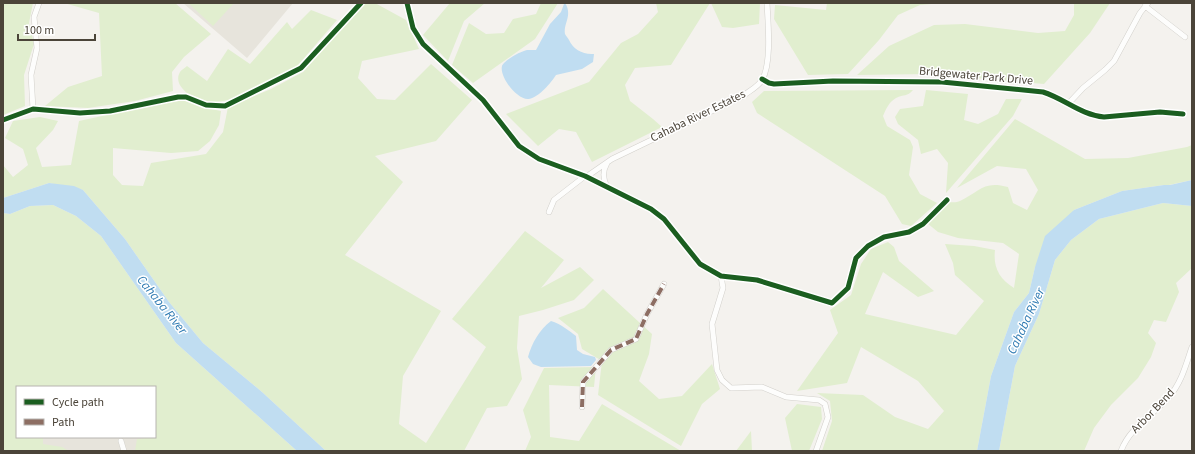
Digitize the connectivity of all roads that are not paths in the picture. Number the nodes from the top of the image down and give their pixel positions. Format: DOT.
graph roads {
  1 [pos="39,3"];
  2 [pos="361,3"];
  3 [pos="407,3"];
  4 [pos="767,3"];
  5 [pos="1146,5"];
  6 [pos="1185,36"];
  7 [pos="762,79"];
  8 [pos="1068,104"];
  9 [pos="33,110"];
  10 [pos="1183,114"];
  11 [pos="3,120"];
  12 [pos="607,163"];
  13 [pos="586,176"];
  14 [pos="607,187"];
  15 [pos="947,200"];
  16 [pos="549,212"];
  17 [pos="721,276"];
  18 [pos="664,284"];
  19 [pos="1192,347"];
  20 [pos="582,407"];
  21 [pos="121,441"];
  22 [pos="124,451"];
  23 [pos="816,451"];
  24 [pos="1120,451"];
  1 -- 9 [label="street"];
  2 -- 9 [label="street"];
  3 -- 13 [label="street"];
  4 -- 7 [label="street"];
  5 -- 6 [label="street"];
  5 -- 8 [label="street"];
  7 -- 8 [label="street, Bridgewater Park Drive"];
  7 -- 12 [label="street, Cahaba River Estates"];
  8 -- 10 [label="street, Bridgewater Park Drive"];
  9 -- 11 [label="street"];
  12 -- 13 [label="street, Cahaba River Estates"];
  12 -- 14 [label="street"];
  13 -- 14 [label="street"];
  13 -- 16 [label="street, Cahaba River Estates"];
  14 -- 17 [label="street"];
  15 -- 17 [label="street"];
  17 -- 23 [label="street"];
  18 -- 20 [label="street"];
  19 -- 24 [label="street, Arbor Bend"];
  21 -- 22 [label="street"];
}
